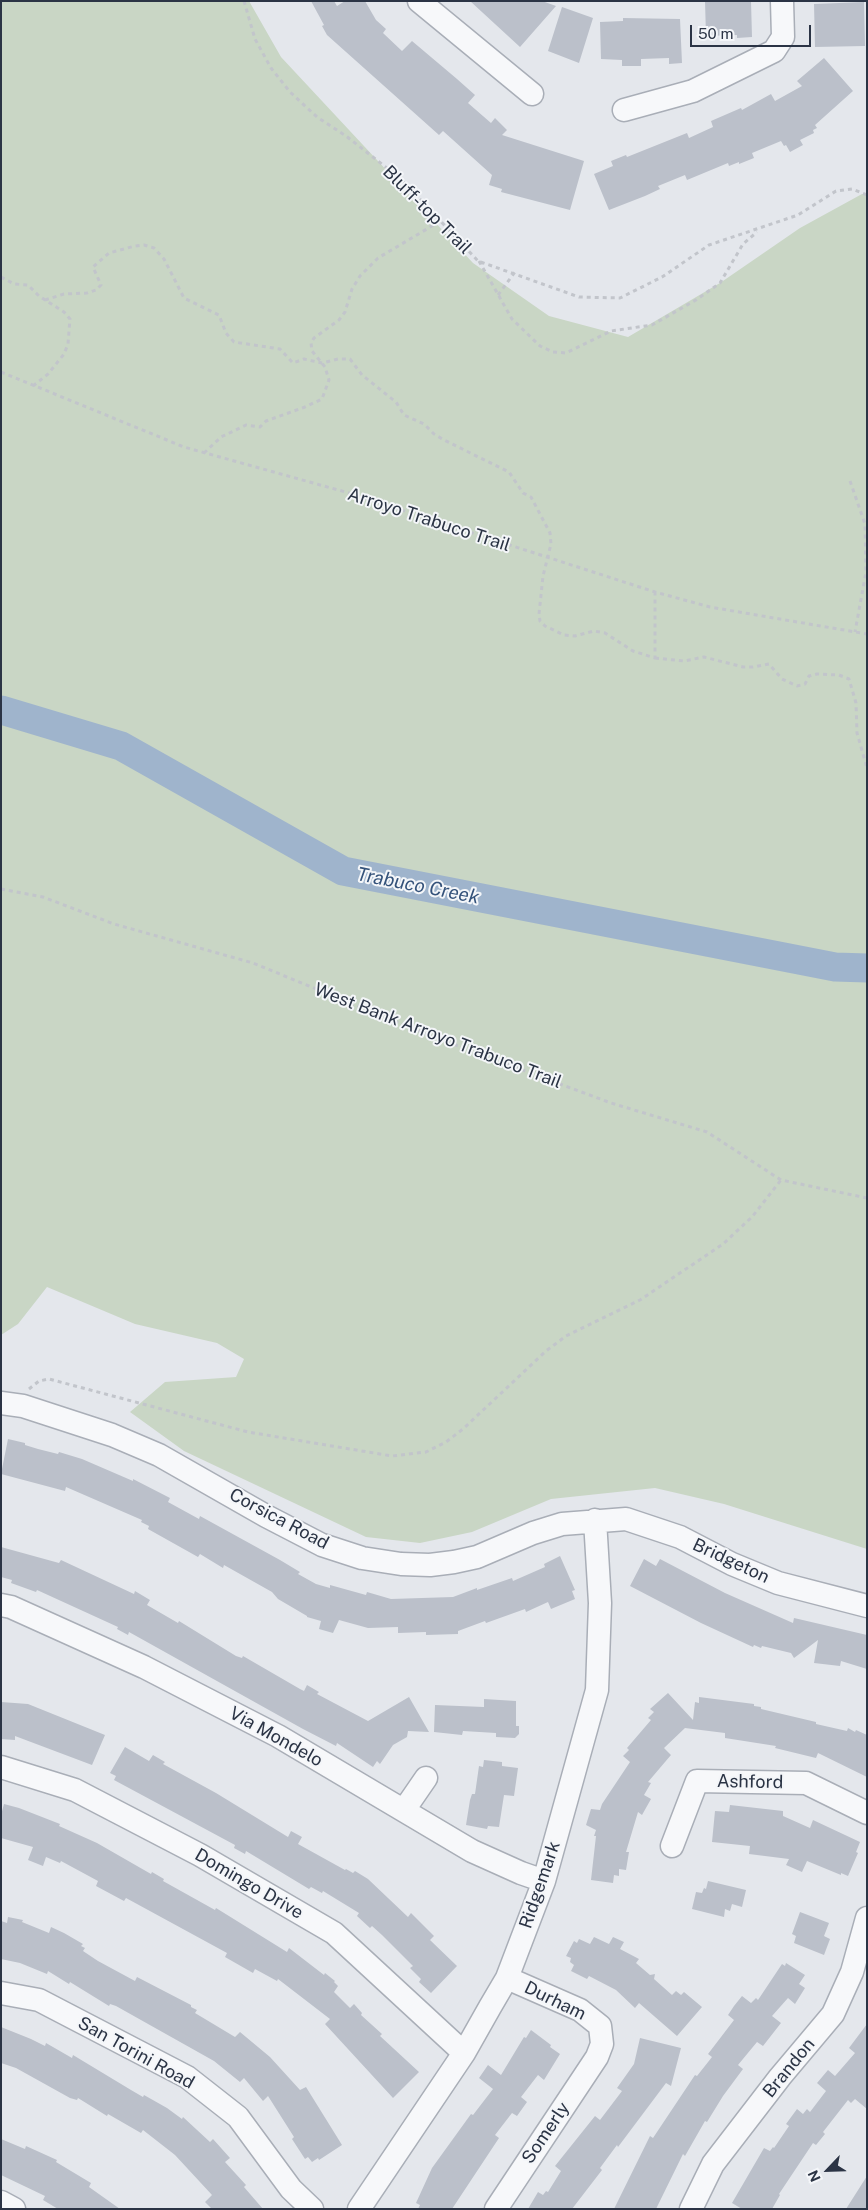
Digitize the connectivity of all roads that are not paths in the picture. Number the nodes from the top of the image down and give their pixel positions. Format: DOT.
graph roads {
  1 [pos="419,1"];
  2 [pos="782,1"];
  3 [pos="532,94"];
  4 [pos="624,110"];
  5 [pos="12,1405"];
  6 [pos="595,1520"];
  7 [pos="1,1604"];
  8 [pos="867,1606"];
  9 [pos="1,1767"];
  10 [pos="426,1778"];
  11 [pos="404,1810"];
  12 [pos="867,1813"];
  13 [pos="672,1846"];
  14 [pos="544,1881"];
  15 [pos="867,1918"];
  16 [pos="507,1978"];
  17 [pos="1,1993"];
  18 [pos="464,2053"];
  19 [pos="597,2057"];
  20 [pos="1,2202"];
  21 [pos="14,2209"];
  22 [pos="312,2209"];
  23 [pos="359,2209"];
  24 [pos="496,2209"];
  25 [pos="691,2209"];
  1 -- 3 [label="street"];
  2 -- 4 [label="street"];
  5 -- 6 [label="street, Corsica Road"];
  6 -- 8 [label="street, Bridgeton"];
  6 -- 14 [label="street, Ridgemark"];
  7 -- 11 [label="street, Via Mondelo"];
  9 -- 18 [label="street, Domingo Drive"];
  10 -- 11 [label="street"];
  11 -- 14 [label="street, Via Mondelo"];
  12 -- 13 [label="street, Ashford"];
  14 -- 16 [label="street, Ridgemark"];
  15 -- 25 [label="street, Brandon"];
  16 -- 18 [label="street, Ridgemark"];
  16 -- 19 [label="street, Durham"];
  17 -- 22 [label="street, San Torini Road"];
  18 -- 23 [label="street, Ridgemark"];
  19 -- 24 [label="street, Somerly"];
  20 -- 21 [label="street"];
}
